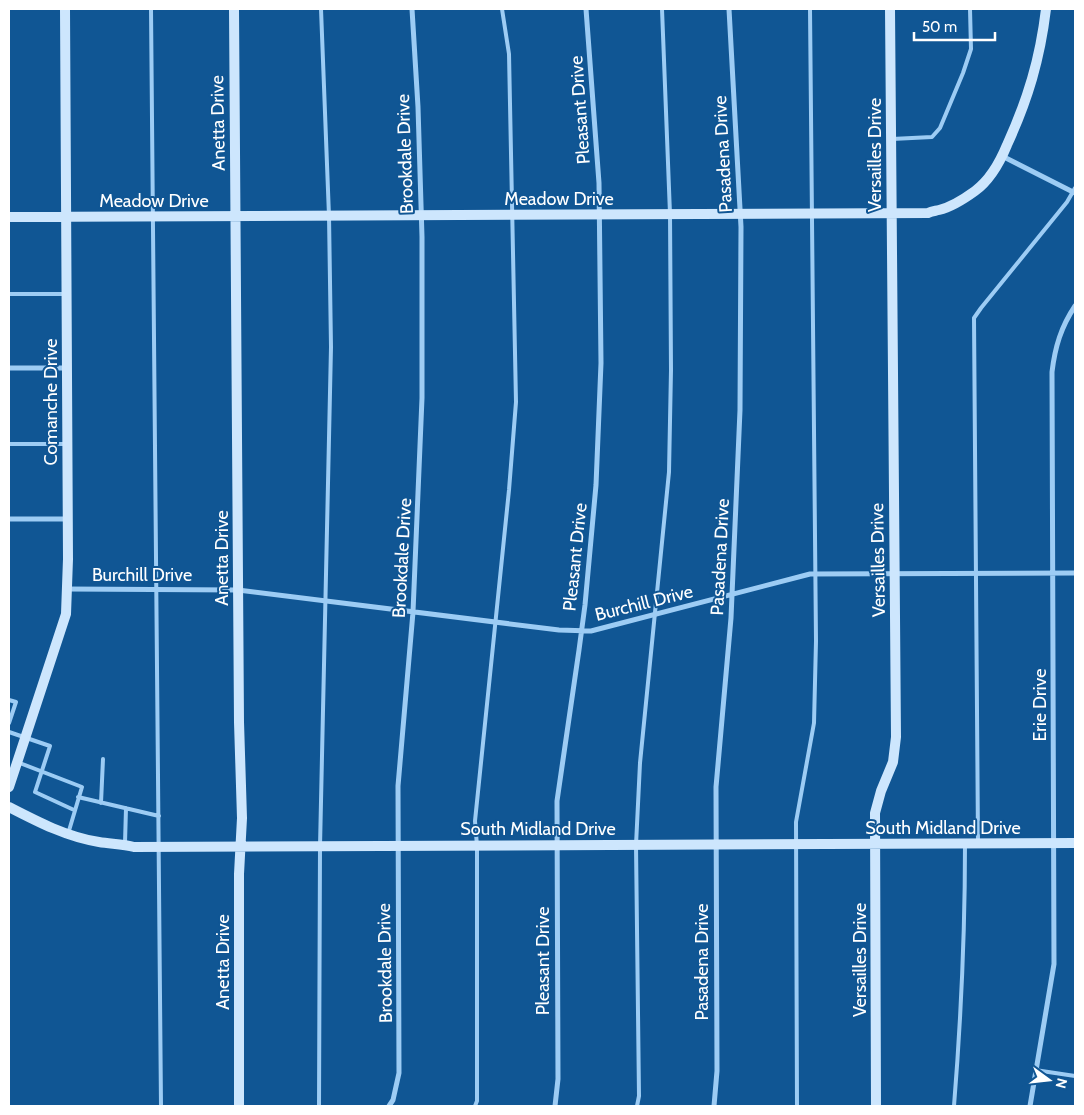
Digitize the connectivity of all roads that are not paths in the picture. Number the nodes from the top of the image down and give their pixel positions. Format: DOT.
graph roads {
  1 [pos="65,9"];
  2 [pos="151,9"];
  3 [pos="234,9"];
  4 [pos="321,9"];
  5 [pos="412,9"];
  6 [pos="502,9"];
  7 [pos="586,9"];
  8 [pos="662,9"];
  9 [pos="729,9"];
  10 [pos="810,9"];
  11 [pos="890,9"];
  12 [pos="970,9"];
  13 [pos="1046,9"];
  14 [pos="891,139"];
  15 [pos="1002,156"];
  16 [pos="1075,191"];
  17 [pos="813,213"];
  18 [pos="892,213"];
  19 [pos="670,214"];
  20 [pos="740,214"];
  21 [pos="599,215"];
  22 [pos="236,216"];
  23 [pos="329,216"];
  24 [pos="421,216"];
  25 [pos="512,216"];
  26 [pos="9,217"];
  27 [pos="153,217"];
  28 [pos="66,218"];
  29 [pos="9,294"];
  30 [pos="66,294"];
  31 [pos="1075,306"];
  32 [pos="9,368"];
  33 [pos="67,368"];
  34 [pos="9,444"];
  35 [pos="67,444"];
  36 [pos="9,519"];
  37 [pos="68,519"];
  38 [pos="977,573"];
  39 [pos="1053,573"];
  40 [pos="1075,573"];
  41 [pos="815,574"];
  42 [pos="895,574"];
  43 [pos="67,588"];
  44 [pos="156,589"];
  45 [pos="238,590"];
  46 [pos="732,595"];
  47 [pos="324,600"];
  48 [pos="413,612"];
  49 [pos="654,615"];
  50 [pos="496,622"];
  51 [pos="582,631"];
  52 [pos="9,700"];
  53 [pos="9,723"];
  54 [pos="9,732"];
  55 [pos="25,737"];
  56 [pos="103,759"];
  57 [pos="17,762"];
  58 [pos="41,772"];
  59 [pos="9,787"];
  60 [pos="78,798"];
  61 [pos="101,803"];
  62 [pos="9,808"];
  63 [pos="126,808"];
  64 [pos="74,810"];
  65 [pos="159,816"];
  66 [pos="68,834"];
  67 [pos="1054,843"];
  68 [pos="1075,843"];
  69 [pos="716,844"];
  70 [pos="796,844"];
  71 [pos="876,844"];
  72 [pos="965,844"];
  73 [pos="978,844"];
  74 [pos="125,845"];
  75 [pos="556,845"];
  76 [pos="636,845"];
  77 [pos="397,846"];
  78 [pos="477,846"];
  79 [pos="160,847"];
  80 [pos="240,847"];
  81 [pos="320,847"];
  82 [pos="1035,1070"];
  83 [pos="1075,1076"];
  84 [pos="161,1106"];
  85 [pos="239,1106"];
  86 [pos="319,1106"];
  87 [pos="389,1106"];
  88 [pos="475,1106"];
  89 [pos="554,1106"];
  90 [pos="637,1106"];
  91 [pos="714,1106"];
  92 [pos="797,1106"];
  93 [pos="876,1106"];
  94 [pos="954,1106"];
  95 [pos="1030,1106"];
  1 -- 28 [label="street, Comanche Drive"];
  2 -- 27 [label="lane"];
  3 -- 22 [label="street, Anetta Drive"];
  4 -- 23 [label="lane"];
  5 -- 24 [label="street, Brookdale Drive"];
  6 -- 25 [label="lane"];
  7 -- 21 [label="street, Pleasant Drive"];
  8 -- 19 [label="lane"];
  9 -- 20 [label="street, Pasadena Drive"];
  10 -- 17 [label="lane"];
  11 -- 14 [label="street, Versailles Drive"];
  12 -- 14 [label="lane"];
  13 -- 15 [label="street, Meadow Drive"];
  14 -- 18 [label="street, Versailles Drive"];
  15 -- 16 [label="street"];
  15 -- 18 [label="street, Meadow Drive"];
  16 -- 38 [label="lane"];
  17 -- 18 [label="street, Meadow Drive"];
  17 -- 20 [label="street, Meadow Drive"];
  17 -- 41 [label="lane"];
  18 -- 42 [label="street, Versailles Drive"];
  19 -- 20 [label="street, Meadow Drive"];
  19 -- 21 [label="street, Meadow Drive"];
  19 -- 49 [label="lane"];
  20 -- 46 [label="street, Pasadena Drive"];
  21 -- 25 [label="street, Meadow Drive"];
  21 -- 51 [label="street, Pleasant Drive"];
  22 -- 23 [label="street, Meadow Drive"];
  22 -- 27 [label="street, Meadow Drive"];
  22 -- 45 [label="street, Anetta Drive"];
  23 -- 24 [label="street, Meadow Drive"];
  23 -- 47 [label="lane"];
  24 -- 25 [label="street, Meadow Drive"];
  24 -- 48 [label="street, Brookdale Drive"];
  25 -- 50 [label="lane"];
  26 -- 28 [label="street, Meadow Drive"];
  27 -- 28 [label="street, Meadow Drive"];
  27 -- 44 [label="lane"];
  28 -- 30 [label="street, Comanche Drive"];
  29 -- 30 [label="lane"];
  30 -- 33 [label="street, Comanche Drive"];
  31 -- 39 [label="street, Erie Drive"];
  32 -- 33 [label="street"];
  33 -- 35 [label="street, Comanche Drive"];
  34 -- 35 [label="lane"];
  35 -- 37 [label="street, Comanche Drive"];
  36 -- 37 [label="street"];
  37 -- 43 [label="street, Comanche Drive"];
  38 -- 39 [label="street, Burchill Drive"];
  38 -- 42 [label="street, Burchill Drive"];
  38 -- 73 [label="lane"];
  39 -- 40 [label="street, Burchill Drive"];
  39 -- 67 [label="street, Erie Drive"];
  41 -- 42 [label="street, Burchill Drive"];
  41 -- 46 [label="street, Burchill Drive"];
  41 -- 70 [label="lane"];
  42 -- 71 [label="street, Versailles Drive"];
  43 -- 44 [label="street, Burchill Drive"];
  43 -- 55 [label="street, Comanche Drive"];
  44 -- 45 [label="street, Burchill Drive"];
  44 -- 65 [label="lane"];
  45 -- 47 [label="street, Burchill Drive"];
  45 -- 80 [label="street, Anetta Drive"];
  46 -- 49 [label="street, Burchill Drive"];
  46 -- 69 [label="street, Pasadena Drive"];
  47 -- 48 [label="street, Burchill Drive"];
  47 -- 81 [label="lane"];
  48 -- 50 [label="street, Burchill Drive"];
  48 -- 77 [label="street, Brookdale Drive"];
  49 -- 51 [label="street, Burchill Drive"];
  49 -- 76 [label="lane"];
  50 -- 51 [label="street, Burchill Drive"];
  50 -- 78 [label="lane"];
  51 -- 75 [label="street, Pleasant Drive"];
  52 -- 53 [label="lane"];
  54 -- 55 [label="lane"];
  55 -- 57 [label="street, Comanche Drive"];
  55 -- 58 [label="lane"];
  56 -- 61 [label="lane"];
  57 -- 58 [label="lane"];
  57 -- 59 [label="street, Comanche Drive"];
  58 -- 60 [label="lane"];
  58 -- 64 [label="lane"];
  60 -- 61 [label="lane"];
  60 -- 64 [label="lane"];
  61 -- 63 [label="lane"];
  62 -- 66 [label="street, South Midland Drive"];
  63 -- 65 [label="lane"];
  63 -- 74 [label="lane"];
  64 -- 66 [label="lane"];
  65 -- 79 [label="lane"];
  66 -- 74 [label="street, South Midland Drive"];
  67 -- 68 [label="street, South Midland Drive"];
  67 -- 73 [label="street, South Midland Drive"];
  67 -- 82 [label="street, Erie Drive"];
  69 -- 70 [label="street, South Midland Drive"];
  69 -- 76 [label="street, South Midland Drive"];
  69 -- 91 [label="street, Pasadena Drive"];
  70 -- 71 [label="street, South Midland Drive"];
  70 -- 92 [label="lane"];
  71 -- 72 [label="street, South Midland Drive"];
  71 -- 93 [label="street, Versailles Drive"];
  72 -- 73 [label="street, South Midland Drive"];
  72 -- 94 [label="lane"];
  74 -- 79 [label="street, South Midland Drive"];
  75 -- 76 [label="street, South Midland Drive"];
  75 -- 78 [label="street, South Midland Drive"];
  75 -- 89 [label="street, Pleasant Drive"];
  76 -- 90 [label="lane"];
  77 -- 78 [label="street, South Midland Drive"];
  77 -- 81 [label="street, South Midland Drive"];
  77 -- 87 [label="street, Brookdale Drive"];
  78 -- 88 [label="lane"];
  79 -- 80 [label="street, South Midland Drive"];
  79 -- 84 [label="lane"];
  80 -- 81 [label="street, South Midland Drive"];
  80 -- 85 [label="street, Anetta Drive"];
  81 -- 86 [label="lane"];
  82 -- 83 [label="lane"];
  82 -- 95 [label="street, Erie Drive"];
}
